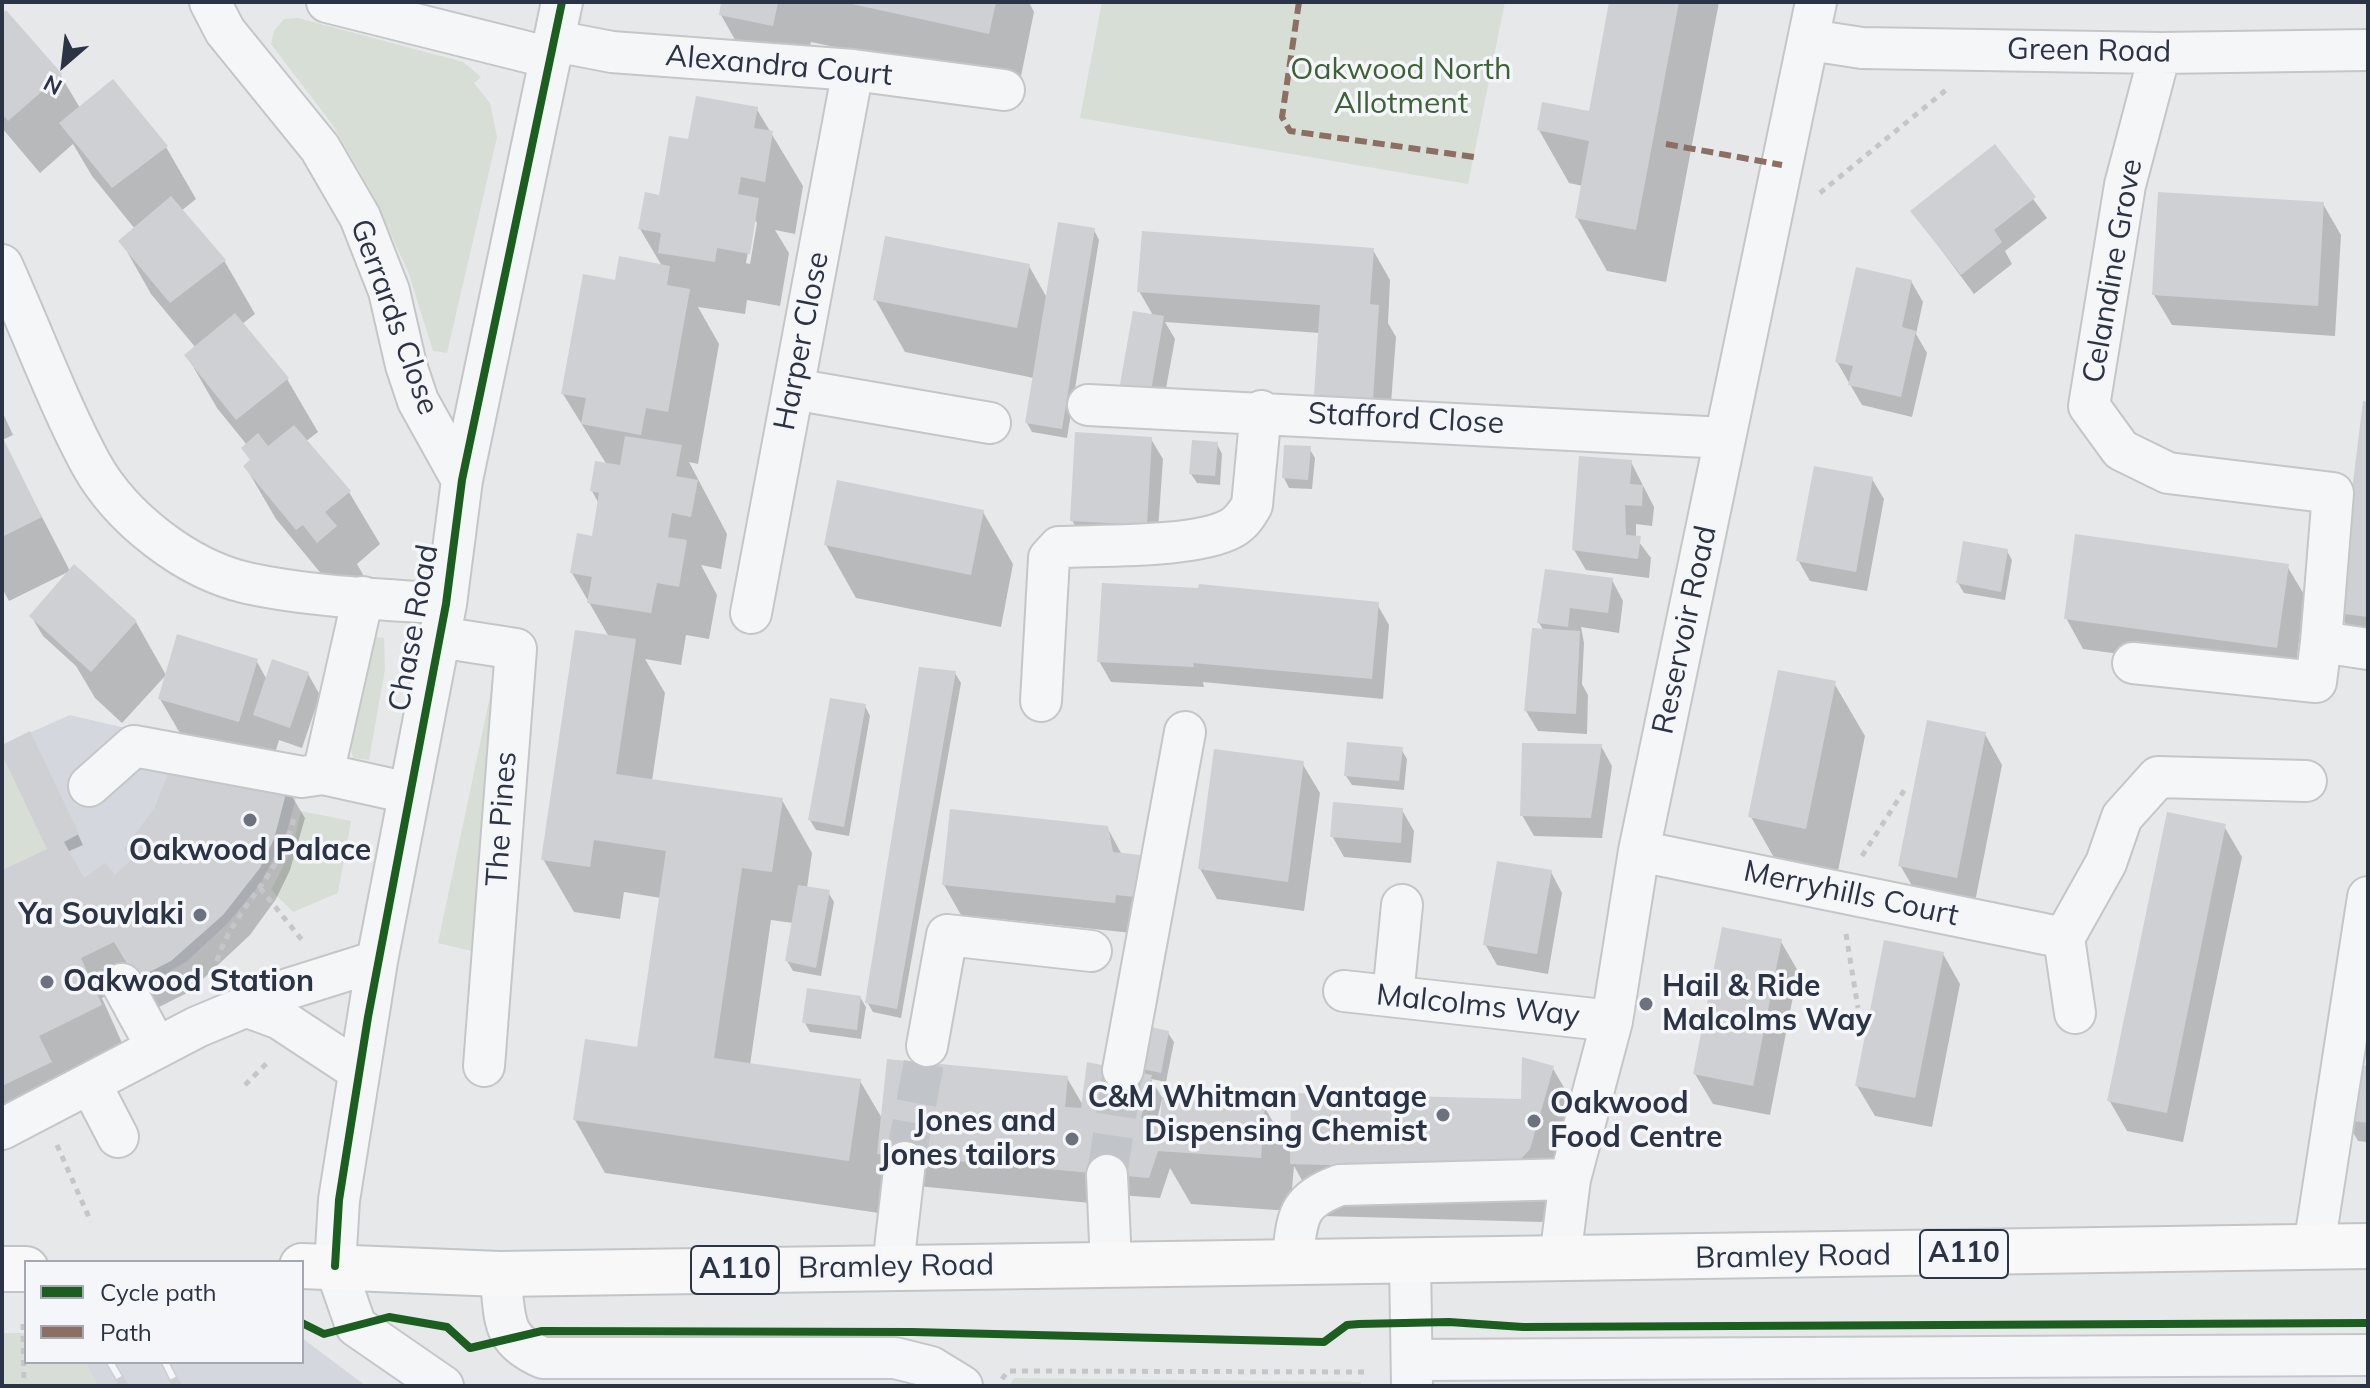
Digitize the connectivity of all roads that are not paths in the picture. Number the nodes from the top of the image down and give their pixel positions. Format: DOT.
graph roads {
  1 [pos="210,2"];
  2 [pos="327,2"];
  3 [pos="562,2"];
  4 [pos="1813,21"];
  5 [pos="553,50"];
  6 [pos="2368,50"];
  7 [pos="2160,53"];
  8 [pos="853,70"];
  9 [pos="1004,90"];
  10 [pos="2,265"];
  11 [pos="793,389"];
  12 [pos="1088,405"];
  13 [pos="1261,411"];
  14 [pos="990,423"];
  15 [pos="1725,438"];
  16 [pos="462,480"];
  17 [pos="363,597"];
  18 [pos="751,613"];
  19 [pos="442,620"];
  20 [pos="2321,642"];
  21 [pos="2368,649"];
  22 [pos="2133,663"];
  23 [pos="1041,701"];
  24 [pos="1185,732"];
  25 [pos="323,774"];
  26 [pos="2306,781"];
  27 [pos="89,786"];
  28 [pos="409,793"];
  29 [pos="1639,851"];
  30 [pos="2368,897"];
  31 [pos="1402,905"];
  32 [pos="2064,938"];
  33 [pos="1091,951"];
  34 [pos="377,961"];
  35 [pos="122,984"];
  36 [pos="1344,991"];
  37 [pos="1393,996"];
  38 [pos="245,1006"];
  39 [pos="2075,1013"];
  40 [pos="1612,1021"];
  41 [pos="927,1046"];
  42 [pos="157,1048"];
  43 [pos="484,1066"];
  44 [pos="1123,1070"];
  45 [pos="359,1071"];
  46 [pos="90,1083"];
  47 [pos="2,1129"];
  48 [pos="118,1137"];
  49 [pos="905,1162"];
  50 [pos="1107,1175"];
  51 [pos="1570,1179"];
  52 [pos="2368,1246"];
  53 [pos="2314,1247"];
  54 [pos="1560,1259"];
  55 [pos="1292,1262"];
  56 [pos="1410,1262"];
  57 [pos="1111,1264"];
  58 [pos="318,1266"];
  59 [pos="893,1266"];
  60 [pos="2,1269"];
  61 [pos="24,1269"];
  62 [pos="500,1274"];
  63 [pos="2368,1355"];
  64 [pos="1412,1373"];
  65 [pos="443,1386"];
  66 [pos="962,1386"];
  1 -- 16 [label="street, Gerrards Close"];
  2 -- 5 [label="street, Alexandra Court"];
  3 -- 5 [label="street, Chase Road"];
  4 -- 7 [label="street, Green Road"];
  4 -- 15 [label="street, Reservoir Road"];
  5 -- 8 [label="street, Alexandra Court"];
  5 -- 16 [label="street, Chase Road"];
  6 -- 7 [label="street, Green Road"];
  7 -- 20 [label="street, Celandine Grove"];
  8 -- 9 [label="street, Alexandra Court"];
  8 -- 11 [label="street, Harper Close"];
  10 -- 17 [label="street"];
  11 -- 14 [label="street"];
  11 -- 18 [label="street, Harper Close"];
  12 -- 13 [label="street, Stafford Close"];
  13 -- 15 [label="street, Stafford Close"];
  13 -- 23 [label="street"];
  15 -- 29 [label="street, Reservoir Road"];
  16 -- 19 [label="street, Chase Road"];
  17 -- 19 [label="street"];
  17 -- 25 [label="street"];
  19 -- 28 [label="street, Chase Road"];
  19 -- 43 [label="street, The Pines"];
  20 -- 21 [label="street"];
  20 -- 22 [label="street, Celandine Grove"];
  24 -- 44 [label="street"];
  25 -- 27 [label="street"];
  25 -- 28 [label="street"];
  26 -- 32 [label="street"];
  28 -- 34 [label="street, Chase Road"];
  29 -- 32 [label="street, Merryhills Court"];
  29 -- 40 [label="street, Reservoir Road"];
  30 -- 53 [label="street"];
  31 -- 37 [label="street"];
  32 -- 39 [label="street"];
  33 -- 41 [label="street"];
  34 -- 38 [label="street"];
  34 -- 45 [label="street, Chase Road"];
  35 -- 42 [label="street"];
  36 -- 37 [label="street, Malcolms Way"];
  37 -- 40 [label="street, Malcolms Way"];
  38 -- 42 [label="street"];
  38 -- 45 [label="street"];
  40 -- 51 [label="street, Reservoir Road"];
  42 -- 46 [label="street"];
  45 -- 58 [label="street, Chase Road"];
  46 -- 47 [label="street"];
  46 -- 48 [label="street"];
  49 -- 59 [label="street"];
  50 -- 57 [label="street"];
  51 -- 54 [label="street, Reservoir Road"];
  51 -- 55 [label="street"];
  52 -- 53 [label="main road, Bramley Road / A110"];
  53 -- 54 [label="main road, Bramley Road / A110"];
  54 -- 56 [label="main road, Bramley Road / A110"];
  55 -- 56 [label="main road, Bramley Road / A110"];
  55 -- 57 [label="main road, Bramley Road / A110"];
  56 -- 64 [label="street"];
  57 -- 59 [label="main road, Bramley Road / A110"];
  58 -- 62 [label="main road, Bramley Road / A110"];
  58 -- 65 [label="street"];
  59 -- 62 [label="main road, Bramley Road / A110"];
  60 -- 61 [label="main road"];
  62 -- 66 [label="street"];
  63 -- 64 [label="street"];
}
